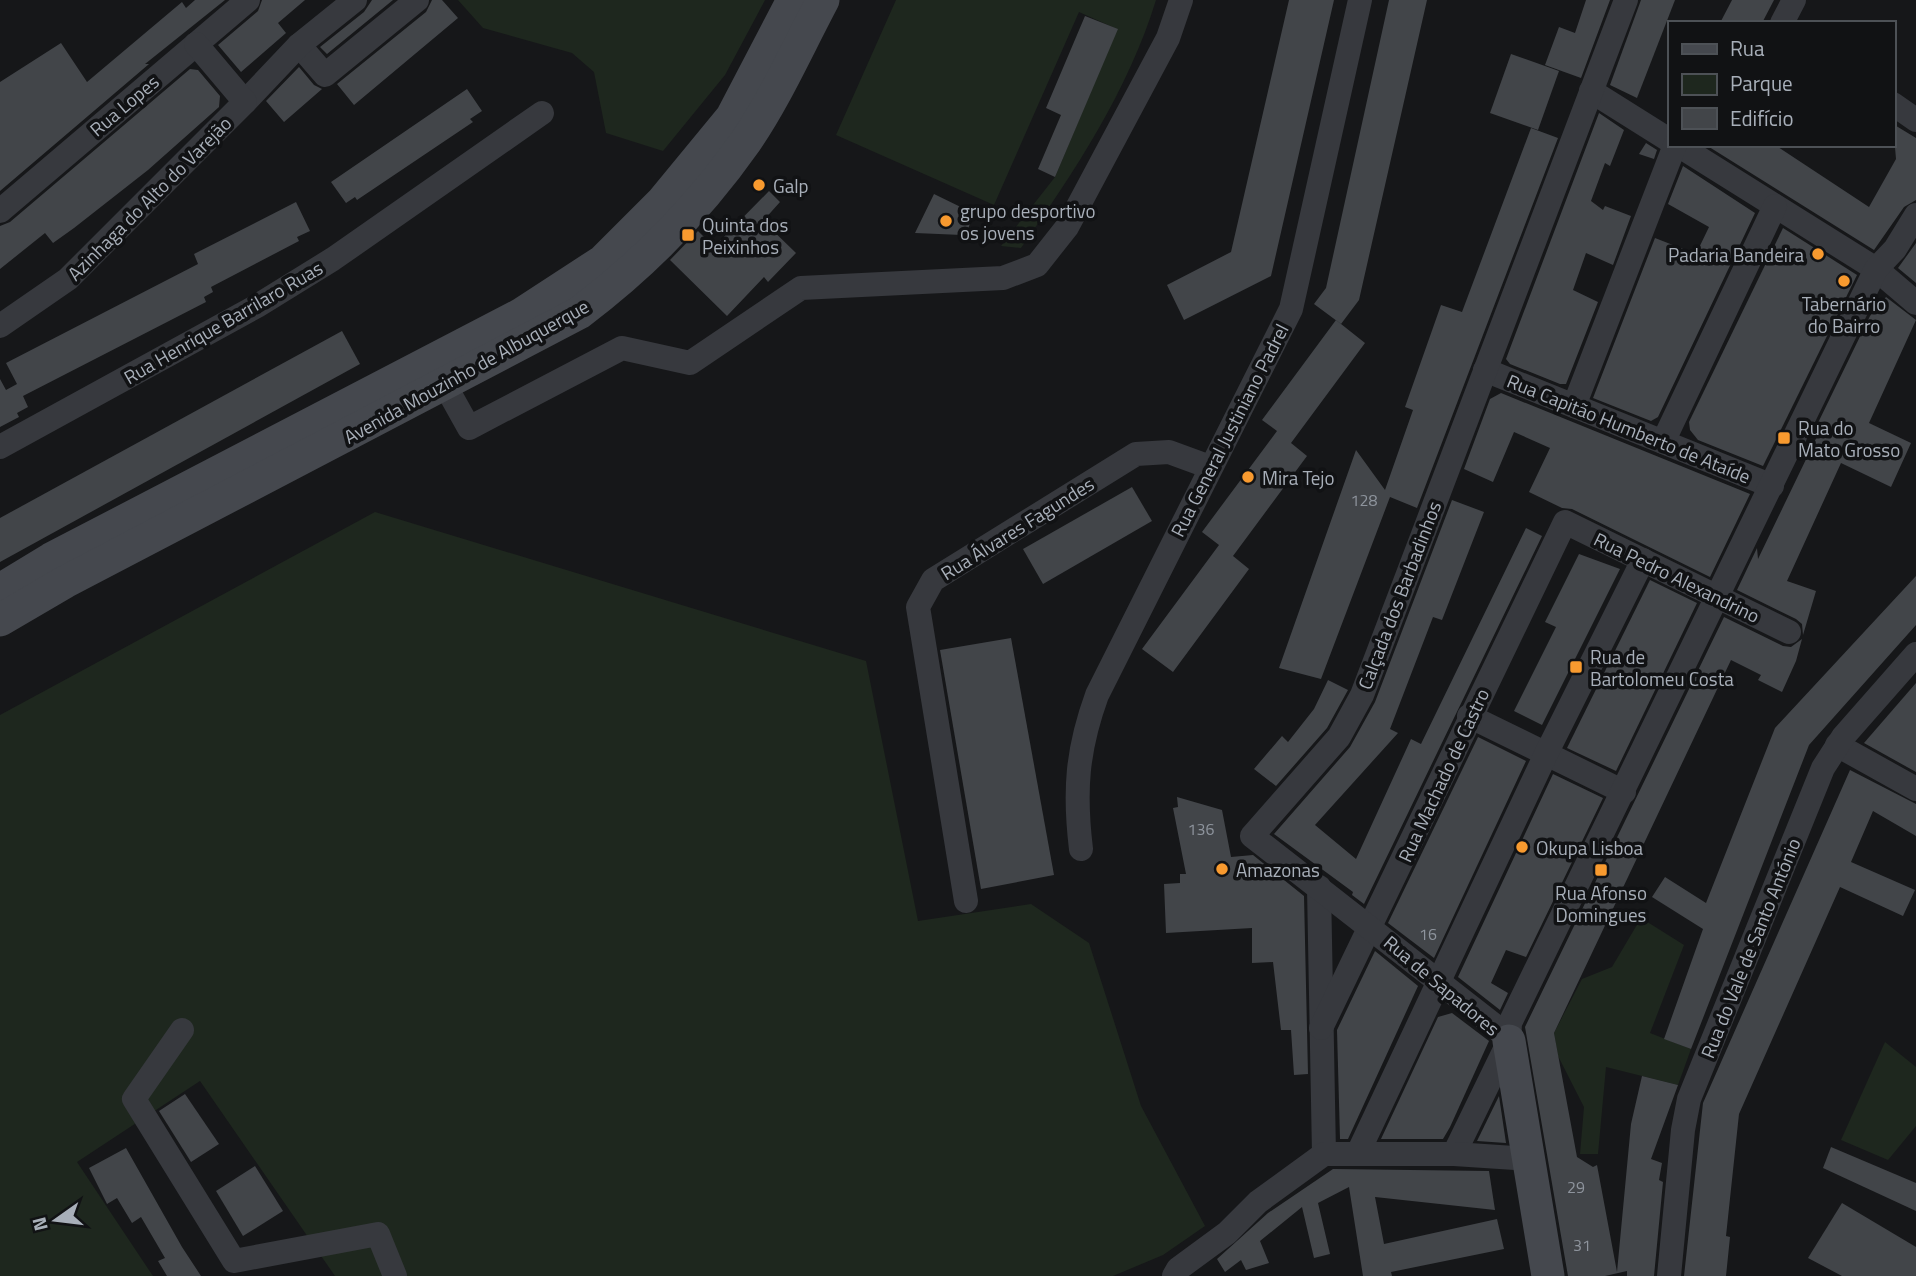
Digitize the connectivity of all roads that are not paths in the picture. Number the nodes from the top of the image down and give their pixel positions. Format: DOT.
graph roads {
  1 [pos="248,0"];
  2 [pos="355,0"];
  3 [pos="417,0"];
  4 [pos="793,0"];
  5 [pos="823,0"];
  6 [pos="1181,0"];
  7 [pos="1360,0"];
  8 [pos="1626,0"];
  9 [pos="1794,0"];
  10 [pos="1783,21"];
  11 [pos="196,44"];
  12 [pos="299,45"];
  13 [pos="1591,91"];
  14 [pos="245,102"];
  15 [pos="1895,105"];
  16 [pos="542,113"];
  17 [pos="1916,120"];
  18 [pos="1668,139"];
  19 [pos="1676,147"];
  20 [pos="1680,147"];
  21 [pos="1775,206"];
  22 [pos="0,211"];
  23 [pos="1916,215"];
  24 [pos="1877,270"];
  25 [pos="1916,303"];
  26 [pos="0,326"];
  27 [pos="1485,370"];
  28 [pos="445,385"];
  29 [pos="1574,406"];
  30 [pos="1663,442"];
  31 [pos="0,447"];
  32 [pos="1210,467"];
  33 [pos="1772,486"];
  34 [pos="1565,522"];
  35 [pos="1643,560"];
  36 [pos="0,590"];
  37 [pos="1719,596"];
  38 [pos="0,620"];
  39 [pos="1789,632"];
  40 [pos="1916,654"];
  41 [pos="1469,716"];
  42 [pos="1837,745"];
  43 [pos="1546,754"];
  44 [pos="1916,789"];
  45 [pos="1624,792"];
  46 [pos="1081,849"];
  47 [pos="1319,887"];
  48 [pos="966,901"];
  49 [pos="1372,927"];
  50 [pos="1440,983"];
  51 [pos="1321,1028"];
  52 [pos="182,1030"];
  53 [pos="1509,1041"];
  54 [pos="1358,1153"];
  55 [pos="1324,1154"];
  56 [pos="1454,1154"];
  57 [pos="1530,1159"];
  58 [pos="395,1276"];
  59 [pos="1174,1276"];
  60 [pos="1548,1276"];
  61 [pos="1669,1276"];
  1 -- 11 [label="street, Rua Lopes"];
  2 -- 12 [label="street"];
  3 -- 12 [label="street"];
  4 -- 36 [label="main road, Avenida Mouzinho de Albuquerque"];
  5 -- 28 [label="main road, Avenida Mouzinho de Albuquerque"];
  6 -- 28 [label="street"];
  7 -- 32 [label="street, Rua General Justiniano Padrel"];
  8 -- 13 [label="street, Calçada dos Barbadinhos"];
  9 -- 10 [label="street"];
  11 -- 14 [label="street, Azinhaga do Alto do Varejão"];
  11 -- 22 [label="street, Rua Lopes"];
  12 -- 14 [label="street"];
  13 -- 18 [label="street"];
  13 -- 27 [label="street, Calçada dos Barbadinhos"];
  14 -- 26 [label="street, Azinhaga do Alto do Varejão"];
  15 -- 17 [label="street"];
  16 -- 31 [label="street, Rua Henrique Barrilaro Ruas"];
  19 -- 29 [label="street"];
  20 -- 21 [label="street"];
  21 -- 24 [label="street"];
  21 -- 30 [label="street"];
  23 -- 24 [label="street"];
  24 -- 25 [label="street"];
  24 -- 33 [label="street"];
  27 -- 29 [label="street, Rua Capitão Humberto de Ataíde"];
  27 -- 47 [label="street, Calçada dos Barbadinhos"];
  28 -- 38 [label="main road, Avenida Mouzinho de Albuquerque"];
  29 -- 30 [label="street, Rua Capitão Humberto de Ataíde"];
  30 -- 33 [label="street, Rua Capitão Humberto de Ataíde"];
  32 -- 46 [label="street, Rua General Justiniano Padrel"];
  32 -- 48 [label="street, Rua Álvares Fagundes"];
  33 -- 37 [label="street"];
  34 -- 35 [label="street, Rua Pedro Alexandrino"];
  34 -- 41 [label="street, Rua Machado de Castro"];
  35 -- 37 [label="street, Rua Pedro Alexandrino"];
  35 -- 43 [label="street"];
  37 -- 39 [label="street, Rua Pedro Alexandrino"];
  37 -- 45 [label="street"];
  40 -- 42 [label="street, Rua do Vale de Santo António"];
  41 -- 43 [label="street"];
  41 -- 49 [label="street, Rua Machado de Castro"];
  42 -- 44 [label="street"];
  42 -- 61 [label="street, Rua do Vale de Santo António"];
  43 -- 45 [label="street"];
  43 -- 50 [label="street"];
  45 -- 53 [label="street"];
  47 -- 49 [label="street, Rua de Sapadores"];
  47 -- 51 [label="street"];
  49 -- 50 [label="street, Rua de Sapadores"];
  49 -- 51 [label="street, Rua Machado de Castro"];
  50 -- 53 [label="street, Rua de Sapadores"];
  50 -- 54 [label="street"];
  51 -- 55 [label="street"];
  52 -- 58 [label="street"];
  53 -- 56 [label="street"];
  53 -- 57 [label="main road, Rua de Sapadores"];
  54 -- 55 [label="street"];
  54 -- 56 [label="street"];
  55 -- 59 [label="street"];
  56 -- 57 [label="street"];
  57 -- 60 [label="main road, Rua de Sapadores"];
}
